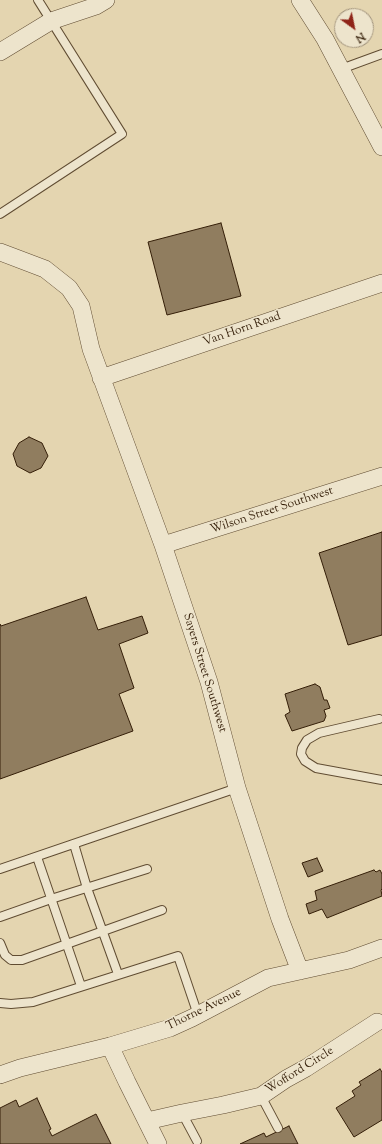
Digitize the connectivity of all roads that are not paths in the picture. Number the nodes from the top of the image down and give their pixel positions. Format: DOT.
graph roads {
  1 [pos="38,0"];
  2 [pos="106,0"];
  3 [pos="300,0"];
  4 [pos="51,21"];
  5 [pos="0,52"];
  6 [pos="382,54"];
  7 [pos="341,69"];
  8 [pos="382,147"];
  9 [pos="0,214"];
  10 [pos="0,252"];
  11 [pos="382,283"];
  12 [pos="101,378"];
  13 [pos="382,476"];
  14 [pos="163,545"];
  15 [pos="379,719"];
  16 [pos="382,780"];
  17 [pos="237,788"];
  18 [pos="74,844"];
  19 [pos="37,857"];
  20 [pos="0,869"];
  21 [pos="147,869"];
  22 [pos="88,888"];
  23 [pos="51,899"];
  24 [pos="162,910"];
  25 [pos="0,917"];
  26 [pos="102,931"];
  27 [pos="0,943"];
  28 [pos="68,944"];
  29 [pos="382,948"];
  30 [pos="300,971"];
  31 [pos="118,974"];
  32 [pos="81,986"];
  33 [pos="0,1003"];
  34 [pos="198,1015"];
  35 [pos="377,1022"];
  36 [pos="110,1046"];
  37 [pos="0,1075"];
  38 [pos="261,1096"];
  39 [pos="182,1112"];
  40 [pos="147,1121"];
  41 [pos="278,1128"];
  42 [pos="197,1141"];
  43 [pos="158,1144"];
  1 -- 4 [label="lane"];
  2 -- 4 [label="street"];
  3 -- 7 [label="street"];
  4 -- 5 [label="street"];
  4 -- 9 [label="lane"];
  6 -- 7 [label="lane"];
  7 -- 8 [label="street"];
  10 -- 12 [label="street, Sayers Street Southwest"];
  11 -- 12 [label="street, Van Horn Road"];
  12 -- 14 [label="street, Sayers Street Southwest"];
  13 -- 14 [label="street, Wilson Street Southwest"];
  14 -- 17 [label="street, Sayers Street Southwest"];
  15 -- 16 [label="lane"];
  17 -- 18 [label="lane"];
  17 -- 30 [label="street, Sayers Street Southwest"];
  18 -- 19 [label="lane"];
  18 -- 22 [label="lane"];
  19 -- 20 [label="lane"];
  19 -- 23 [label="lane"];
  21 -- 22 [label="lane"];
  22 -- 23 [label="lane"];
  22 -- 26 [label="lane"];
  23 -- 25 [label="lane"];
  23 -- 28 [label="lane"];
  24 -- 26 [label="lane"];
  26 -- 28 [label="lane"];
  26 -- 31 [label="lane"];
  27 -- 28 [label="lane"];
  28 -- 32 [label="lane"];
  29 -- 30 [label="street, Thorne Avenue"];
  30 -- 34 [label="street, Thorne Avenue"];
  31 -- 32 [label="lane"];
  31 -- 34 [label="lane"];
  32 -- 33 [label="lane"];
  34 -- 36 [label="street, Thorne Avenue"];
  35 -- 38 [label="street, Wofford Circle"];
  36 -- 37 [label="street, Thorne Avenue"];
  36 -- 40 [label="street"];
  38 -- 39 [label="street, Wofford Circle"];
  38 -- 41 [label="lane"];
  39 -- 40 [label="street, Wofford Circle"];
  39 -- 42 [label="lane"];
  40 -- 43 [label="street"];
}
